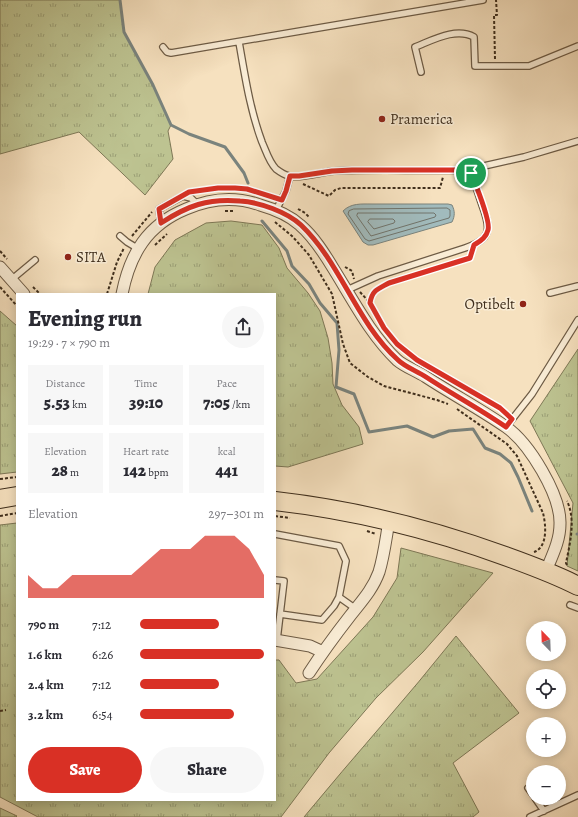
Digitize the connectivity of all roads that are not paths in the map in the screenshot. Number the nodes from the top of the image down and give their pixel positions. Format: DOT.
graph roads {
  1 [pos="483,0"];
  2 [pos="239,42"];
  3 [pos="578,46"];
  4 [pos="163,47"];
  5 [pos="421,72"];
  6 [pos="578,141"];
  7 [pos="471,173"];
  8 [pos="290,176"];
  9 [pos="197,204"];
  10 [pos="276,210"];
  11 [pos="161,223"];
  12 [pos="120,236"];
  13 [pos="137,248"];
  14 [pos="35,260"];
  15 [pos="0,267"];
  16 [pos="11,280"];
  17 [pos="578,286"];
  18 [pos="351,288"];
  19 [pos="23,293"];
  20 [pos="122,293"];
  21 [pos="550,293"];
  22 [pos="578,320"];
  23 [pos="509,423"];
  24 [pos="16,496"];
  25 [pos="0,499"];
  26 [pos="276,501"];
  27 [pos="388,528"];
  28 [pos="276,534"];
  29 [pos="546,571"];
  30 [pos="276,580"];
  31 [pos="578,586"];
  32 [pos="339,597"];
  33 [pos="570,605"];
  34 [pos="578,608"];
  35 [pos="356,609"];
  36 [pos="280,614"];
  37 [pos="276,640"];
  38 [pos="323,652"];
  39 [pos="309,673"];
  40 [pos="578,795"];
  41 [pos="540,805"];
  42 [pos="544,811"];
  43 [pos="530,817"];
  1 -- 2 [label="lane"];
  2 -- 4 [label="lane"];
  2 -- 8 [label="lane"];
  3 -- 5 [label="lane"];
  6 -- 7 [label="lane"];
  7 -- 8 [label="lane"];
  7 -- 18 [label="lane"];
  8 -- 10 [label="lane"];
  9 -- 10 [label="street"];
  9 -- 11 [label="street"];
  9 -- 11 [label="lane"];
  10 -- 18 [label="street"];
  11 -- 13 [label="street"];
  12 -- 13 [label="lane"];
  13 -- 20 [label="street"];
  14 -- 16 [label="lane"];
  15 -- 16 [label="street"];
  16 -- 19 [label="street"];
  17 -- 21 [label="lane"];
  18 -- 23 [label="street"];
  22 -- 23 [label="lane"];
  23 -- 29 [label="street"];
  24 -- 25 [label="main road"];
  26 -- 27 [label="main road"];
  27 -- 29 [label="main road"];
  27 -- 35 [label="street"];
  28 -- 32 [label="lane"];
  29 -- 31 [label="main road"];
  30 -- 36 [label="lane"];
  32 -- 35 [label="lane"];
  32 -- 36 [label="lane"];
  33 -- 34 [label="lane"];
  35 -- 38 [label="street"];
  36 -- 37 [label="lane"];
  37 -- 38 [label="street"];
  38 -- 39 [label="street"];
  40 -- 42 [label="lane"];
  41 -- 42 [label="lane"];
  42 -- 43 [label="lane"];
}
